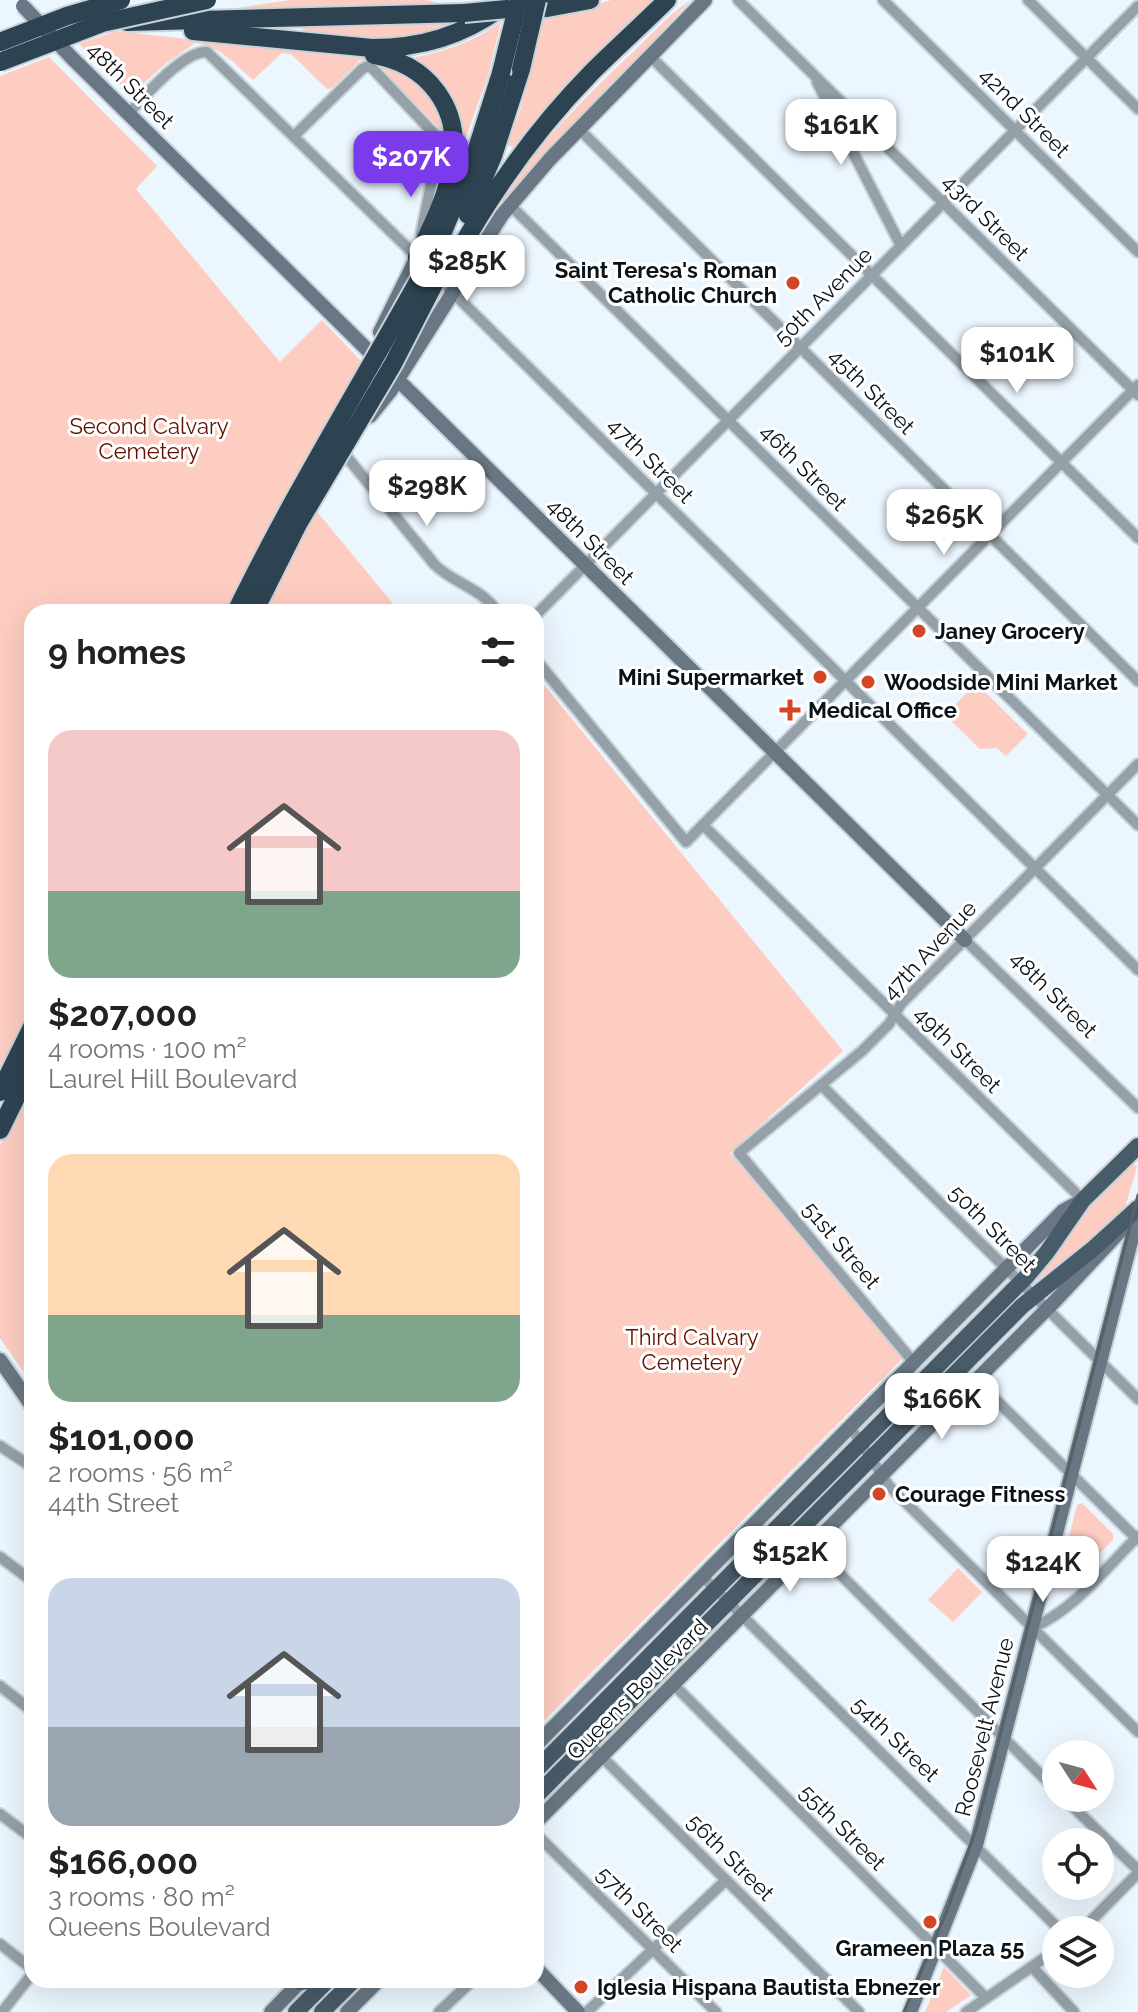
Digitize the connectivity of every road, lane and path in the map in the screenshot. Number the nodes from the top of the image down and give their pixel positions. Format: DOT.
graph roads {
  1 [pos="103,0"];
  2 [pos="115,0"];
  3 [pos="121,0"];
  4 [pos="207,0"];
  5 [pos="442,0"];
  6 [pos="590,0"];
  7 [pos="667,0"];
  8 [pos="679,0"];
  9 [pos="705,0"];
  10 [pos="738,0"];
  11 [pos="883,0"];
  12 [pos="1028,0"];
  13 [pos="21,3"];
  14 [pos="520,4"];
  15 [pos="1138,6"];
  16 [pos="465,9"];
  17 [pos="69,21"];
  18 [pos="119,23"];
  19 [pos="0,45"];
  20 [pos="341,46"];
  21 [pos="650,56"];
  22 [pos="1087,58"];
  23 [pos="0,59"];
  24 [pos="812,73"];
  25 [pos="573,95"];
  26 [pos="849,109"];
  27 [pos="1138,109"];
  28 [pos="128,114"];
  29 [pos="837,122"];
  30 [pos="579,129"];
  31 [pos="1015,130"];
  32 [pos="294,136"];
  33 [pos="943,203"];
  34 [pos="510,205"];
  35 [pos="901,246"];
  36 [pos="1138,252"];
  37 [pos="438,256"];
  38 [pos="872,275"];
  39 [pos="452,292"];
  40 [pos="800,348"];
  41 [pos="370,354"];
  42 [pos="397,380"];
  43 [pos="1136,390"];
  44 [pos="728,420"];
  45 [pos="342,451"];
  46 [pos="1061,462"];
  47 [pos="656,493"];
  48 [pos="302,501"];
  49 [pos="990,535"];
  50 [pos="1138,538"];
  51 [pos="585,566"];
  52 [pos="240,604"];
  53 [pos="250,604"];
  54 [pos="258,604"];
  55 [pos="490,604"];
  56 [pos="544,607"];
  57 [pos="918,607"];
  58 [pos="544,670"];
  59 [pos="845,680"];
  60 [pos="1138,681"];
  61 [pos="774,753"];
  62 [pos="1138,764"];
  63 [pos="1107,795"];
  64 [pos="703,825"];
  65 [pos="1138,825"];
  66 [pos="1035,868"];
  67 [pos="965,940"];
  68 [pos="1138,970"];
  69 [pos="895,1014"];
  70 [pos="24,1043"];
  71 [pos="24,1064"];
  72 [pos="24,1081"];
  73 [pos="821,1085"];
  74 [pos="0,1092"];
  75 [pos="1138,1108"];
  76 [pos="0,1113"];
  77 [pos="0,1130"];
  78 [pos="1138,1146"];
  79 [pos="739,1153"];
  80 [pos="1083,1200"];
  81 [pos="1138,1210"];
  82 [pos="1128,1246"];
  83 [pos="1006,1270"];
  84 [pos="1020,1282"];
  85 [pos="1033,1296"];
  86 [pos="1046,1309"];
  87 [pos="0,1360"];
  88 [pos="1100,1362"];
  89 [pos="915,1364"];
  90 [pos="976,1380"];
  91 [pos="24,1394"];
  92 [pos="1138,1399"];
  93 [pos="851,1428"];
  94 [pos="861,1444"];
  95 [pos="0,1446"];
  96 [pos="871,1460"];
  97 [pos="24,1462"];
  98 [pos="882,1475"];
  99 [pos="1073,1476"];
  100 [pos="1137,1538"];
  101 [pos="812,1546"];
  102 [pos="0,1557"];
  103 [pos="24,1575"];
  104 [pos="702,1576"];
  105 [pos="715,1589"];
  106 [pos="728,1602"];
  107 [pos="741,1615"];
  108 [pos="1032,1628"];
  109 [pos="673,1684"];
  110 [pos="1,1689"];
  111 [pos="24,1705"];
  112 [pos="576,1730"];
  113 [pos="1138,1732"];
  114 [pos="544,1737"];
  115 [pos="1005,1740"];
  116 [pos="589,1743"];
  117 [pos="601,1756"];
  118 [pos="544,1762"];
  119 [pos="1042,1776"];
  120 [pos="544,1788"];
  121 [pos="1078,1812"];
  122 [pos="0,1814"];
  123 [pos="544,1814"];
  124 [pos="24,1832"];
  125 [pos="544,1842"];
  126 [pos="976,1845"];
  127 [pos="1138,1872"];
  128 [pos="726,1880"];
  129 [pos="1046,1916"];
  130 [pos="1096,1916"];
  131 [pos="0,1944"];
  132 [pos="936,1948"];
  133 [pos="653,1949"];
  134 [pos="1042,1960"];
  135 [pos="24,1965"];
  136 [pos="1032,1967"];
  137 [pos="544,1976"];
  138 [pos="24,1983"];
  139 [pos="298,1988"];
  140 [pos="320,1988"];
  141 [pos="346,1988"];
  142 [pos="371,1988"];
  143 [pos="464,1988"];
  144 [pos="986,1998"];
  145 [pos="2,2012"];
  146 [pos="271,2012"];
  147 [pos="296,2012"];
  148 [pos="322,2012"];
  149 [pos="347,2012"];
  150 [pos="439,2012"];
  151 [pos="578,2012"];
  152 [pos="587,2012"];
  153 [pos="716,2012"];
  154 [pos="859,2012"];
  155 [pos="910,2012"];
  156 [pos="966,2012"];
  157 [pos="1074,2012"];
  1 -- 17 [label="highway"];
  2 -- 17 [label="highway"];
  3 -- 19 [label="highway, bridge"];
  4 -- 23 [label="highway, bridge"];
  5 -- 16 [label="highway"];
  6 -- 14 [label="highway"];
  7 -- 25 [label="highway"];
  8 -- 25 [label="highway"];
  9 -- 21 [label="street"];
  10 -- 24 [label="street, 43rd Street"];
  11 -- 31 [label="street, 42nd Street"];
  12 -- 22 [label="street"];
  13 -- 28 [label="street, 48th Street, bridge"];
  14 -- 16 [label="highway, bridge"];
  14 -- 20 [label="highway"];
  14 -- 37 [label="highway, bridge"];
  14 -- 37 [label="highway, bridge"];
  15 -- 22 [label="street, 50th Avenue"];
  16 -- 18 [label="highway"];
  17 -- 19 [label="highway"];
  18 -- 20 [label="highway"];
  18 -- 23 [label="highway"];
  20 -- 37 [label="highway"];
  21 -- 30 [label="street"];
  21 -- 38 [label="street"];
  22 -- 27 [label="street"];
  22 -- 31 [label="street, 50th Avenue"];
  24 -- 26 [label="street, 43rd Street"];
  24 -- 29 [label="street"];
  25 -- 37 [label="highway"];
  26 -- 29 [label="street"];
  26 -- 33 [label="street, 43rd Street"];
  28 -- 32 [label="street, 47th Street"];
  28 -- 41 [label="street, 48th Street"];
  29 -- 35 [label="street"];
  30 -- 34 [label="street"];
  30 -- 40 [label="street, 45th Street"];
  31 -- 33 [label="street, 50th Avenue"];
  31 -- 36 [label="street, 42nd Street"];
  32 -- 37 [label="street, 47th Street"];
  32 -- 37 [label="street"];
  33 -- 35 [label="street, 50th Avenue"];
  33 -- 43 [label="street, 43rd Street"];
  34 -- 39 [label="street"];
  34 -- 44 [label="street, 46th Street"];
  35 -- 38 [label="street, 50th Avenue"];
  37 -- 39 [label="street, 47th Street"];
  37 -- 41 [label="street"];
  37 -- 52 [label="highway, bridge"];
  37 -- 54 [label="highway, bridge"];
  38 -- 40 [label="street, 50th Avenue"];
  38 -- 46 [label="street"];
  39 -- 42 [label="street"];
  39 -- 47 [label="street, 47th Street"];
  40 -- 44 [label="street, 50th Avenue"];
  40 -- 49 [label="street, 45th Street"];
  41 -- 42 [label="street, 48th Street"];
  41 -- 48 [label="street"];
  42 -- 45 [label="street"];
  42 -- 51 [label="street, 48th Street"];
  43 -- 46 [label="street"];
  44 -- 47 [label="street, 50th Avenue"];
  44 -- 57 [label="street, 46th Street"];
  45 -- 48 [label="street"];
  45 -- 55 [label="street"];
  46 -- 49 [label="street"];
  46 -- 50 [label="street"];
  47 -- 51 [label="street, 50th Avenue"];
  47 -- 59 [label="street, 47th Street"];
  48 -- 53 [label="street"];
  49 -- 57 [label="street"];
  49 -- 60 [label="street, 45th Street"];
  51 -- 56 [label="street, 50th Avenue"];
  51 -- 61 [label="street, 48th Street"];
  57 -- 59 [label="street"];
  57 -- 63 [label="street, 46th Street"];
  58 -- 64 [label="street"];
  59 -- 61 [label="street"];
  59 -- 66 [label="street, 47th Street"];
  61 -- 64 [label="street"];
  61 -- 67 [label="street, 48th Street"];
  62 -- 63 [label="street, 47th Avenue"];
  63 -- 65 [label="street, 46th Street"];
  63 -- 66 [label="street, 47th Avenue"];
  64 -- 69 [label="street, 49th Street"];
  66 -- 67 [label="street, 47th Avenue"];
  66 -- 68 [label="street, 47th Street"];
  67 -- 69 [label="street, 47th Avenue"];
  67 -- 75 [label="street, 48th Street"];
  69 -- 73 [label="street, 47th Avenue"];
  69 -- 80 [label="street, 49th Street"];
  70 -- 74 [label="highway"];
  71 -- 76 [label="street"];
  72 -- 77 [label="highway"];
  73 -- 79 [label="street, 47th Avenue"];
  73 -- 83 [label="street, 50th Street"];
  78 -- 80 [label="main road, Queens Boulevard"];
  79 -- 89 [label="street, 51st Street"];
  80 -- 83 [label="street, Queens Boulevard"];
  80 -- 84 [label="main road, Queens Boulevard"];
  81 -- 82 [label="street, Roosevelt Avenue"];
  81 -- 85 [label="main road, Queens Boulevard"];
  82 -- 86 [label="street, Queens Boulevard"];
  82 -- 88 [label="street, Roosevelt Avenue"];
  83 -- 84 [label="street, 50th Street"];
  83 -- 89 [label="street, Queens Boulevard"];
  84 -- 85 [label="street, 50th Street"];
  84 -- 94 [label="main road, Queens Boulevard"];
  85 -- 86 [label="street, 50th Street"];
  85 -- 96 [label="main road, Queens Boulevard"];
  86 -- 88 [label="street, 50th Street"];
  86 -- 90 [label="street, Queens Boulevard"];
  87 -- 91 [label="street"];
  88 -- 92 [label="street, 50th Street"];
  88 -- 99 [label="street, Roosevelt Avenue"];
  89 -- 93 [label="street, Queens Boulevard"];
  90 -- 98 [label="street, Queens Boulevard"];
  90 -- 99 [label="street"];
  93 -- 94 [label="street"];
  93 -- 104 [label="street, Queens Boulevard"];
  94 -- 96 [label="street"];
  94 -- 105 [label="main road, Queens Boulevard"];
  95 -- 97 [label="street"];
  96 -- 98 [label="street"];
  96 -- 106 [label="main road, Queens Boulevard"];
  98 -- 101 [label="street, Queens Boulevard"];
  98 -- 108 [label="street"];
  99 -- 100 [label="street"];
  99 -- 108 [label="street, Roosevelt Avenue"];
  100 -- 108 [label="street"];
  101 -- 107 [label="street, Queens Boulevard"];
  101 -- 115 [label="street"];
  102 -- 103 [label="street"];
  104 -- 105 [label="street, 54th Street"];
  104 -- 114 [label="street, Queens Boulevard"];
  105 -- 106 [label="street, 54th Street"];
  105 -- 112 [label="main road, Queens Boulevard"];
  106 -- 107 [label="street, 54th Street"];
  106 -- 116 [label="main road, Queens Boulevard"];
  107 -- 109 [label="street, Queens Boulevard"];
  107 -- 126 [label="street, 54th Street"];
  108 -- 113 [label="street"];
  108 -- 115 [label="street, Roosevelt Avenue"];
  109 -- 117 [label="street, Queens Boulevard"];
  109 -- 132 [label="street, 55th Street"];
  110 -- 111 [label="street"];
  112 -- 116 [label="street, 56th Street"];
  112 -- 118 [label="main road, Queens Boulevard"];
  115 -- 119 [label="street"];
  115 -- 126 [label="street, Roosevelt Avenue"];
  116 -- 117 [label="street, 56th Street"];
  116 -- 120 [label="main road, Queens Boulevard"];
  117 -- 123 [label="street, Queens Boulevard"];
  117 -- 128 [label="street, 56th Street"];
  121 -- 127 [label="street"];
  122 -- 124 [label="street"];
  125 -- 133 [label="street, 57th Street"];
  126 -- 129 [label="street, 54th Street"];
  126 -- 132 [label="street, Roosevelt Avenue"];
  127 -- 130 [label="street"];
  128 -- 133 [label="street"];
  128 -- 154 [label="street, 56th Street"];
  131 -- 135 [label="street"];
  132 -- 144 [label="street, 55th Street"];
  132 -- 155 [label="street, Roosevelt Avenue"];
  133 -- 152 [label="street"];
  133 -- 153 [label="street, 57th Street"];
  134 -- 136 [label="street"];
  136 -- 144 [label="street"];
  136 -- 157 [label="street"];
  137 -- 151 [label="street"];
  138 -- 145 [label="street"];
  139 -- 146 [label="street"];
  140 -- 147 [label="main road"];
  141 -- 148 [label="main road"];
  142 -- 149 [label="street"];
  143 -- 150 [label="street"];
  144 -- 156 [label="street"];
}
